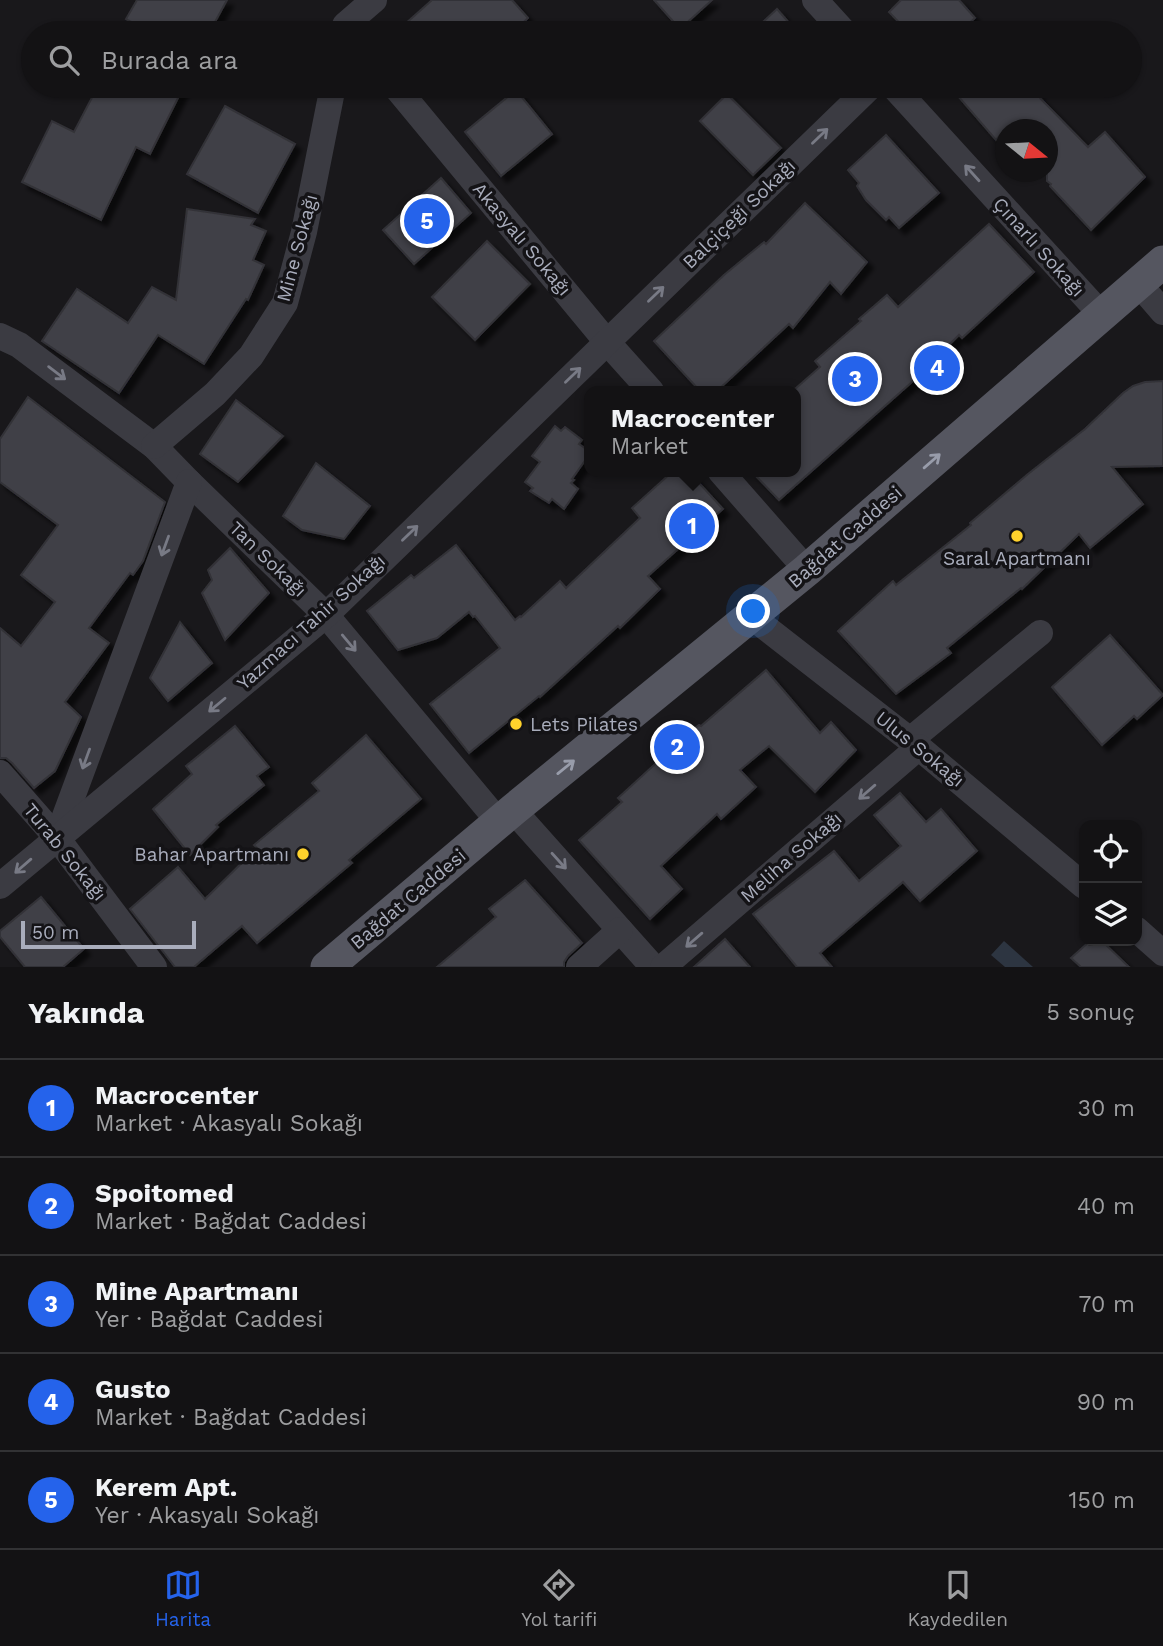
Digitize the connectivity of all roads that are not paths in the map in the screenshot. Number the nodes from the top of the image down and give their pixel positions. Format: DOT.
graph roads {
  1 [pos="374,0"];
  2 [pos="815,0"];
  3 [pos="355,21"];
  4 [pos="834,21"];
  5 [pos="331,98"];
  6 [pos="405,98"];
  7 [pos="859,98"];
  8 [pos="904,98"];
  9 [pos="1163,262"];
  10 [pos="1138,283"];
  11 [pos="1163,312"];
  12 [pos="1101,314"];
  13 [pos="0,336"];
  14 [pos="607,342"];
  15 [pos="647,386"];
  16 [pos="154,446"];
  17 [pos="725,477"];
  18 [pos="189,482"];
  19 [pos="807,570"];
  20 [pos="326,615"];
  21 [pos="752,617"];
  22 [pos="1040,633"];
  23 [pos="914,744"];
  24 [pos="0,773"];
  25 [pos="506,816"];
  26 [pos="57,838"];
  27 [pos="1080,883"];
  28 [pos="0,886"];
  29 [pos="621,930"];
  30 [pos="1142,934"];
  31 [pos="1163,953"];
  32 [pos="154,967"];
  33 [pos="327,967"];
  34 [pos="579,967"];
  35 [pos="653,967"];
  36 [pos="663,967"];
  1 -- 3 [label="street"];
  2 -- 4 [label="street"];
  5 -- 16 [label="street, Mine Sokağı"];
  6 -- 14 [label="street, Akasyalı Sokağı"];
  14 -- 7 [label="street, Balçiçeği Sokağı, one-way"];
  12 -- 8 [label="street, Çınarlı Sokağı, one-way"];
  9 -- 10 [label="main road, Bağdat Caddesi"];
  10 -- 11 [label="street"];
  10 -- 12 [label="main road, Bağdat Caddesi"];
  19 -- 12 [label="main road, Bağdat Caddesi, one-way"];
  13 -- 16 [label="street, Tan Sokağı, one-way"];
  14 -- 15 [label="street, Akasyalı Sokağı"];
  20 -- 14 [label="street, Yazmacı Tahir Sokağı, one-way"];
  16 -- 18 [label="street, Tan Sokağı"];
  17 -- 19 [label="street"];
  18 -- 20 [label="street, Tan Sokağı"];
  18 -- 26 [label="street, one-way"];
  19 -- 21 [label="main road, Bağdat Caddesi"];
  20 -- 25 [label="street, Tan Sokağı, one-way"];
  20 -- 26 [label="street, Yazmacı Tahir Sokağı, one-way"];
  21 -- 23 [label="street, Ulus Sokağı"];
  25 -- 21 [label="main road, Bağdat Caddesi, one-way"];
  22 -- 23 [label="street, Meliha Sokağı"];
  23 -- 27 [label="street, Ulus Sokağı"];
  23 -- 36 [label="street, Meliha Sokağı, one-way"];
  24 -- 26 [label="street, Turab Sokağı"];
  25 -- 29 [label="street, Tan Sokağı, one-way"];
  25 -- 33 [label="main road, Bağdat Caddesi"];
  26 -- 28 [label="street, Yazmacı Tahir Sokağı, one-way"];
  26 -- 32 [label="street, Turab Sokağı"];
  29 -- 34 [label="street"];
  29 -- 35 [label="street, Tan Sokağı"];
  30 -- 31 [label="street"];
}
